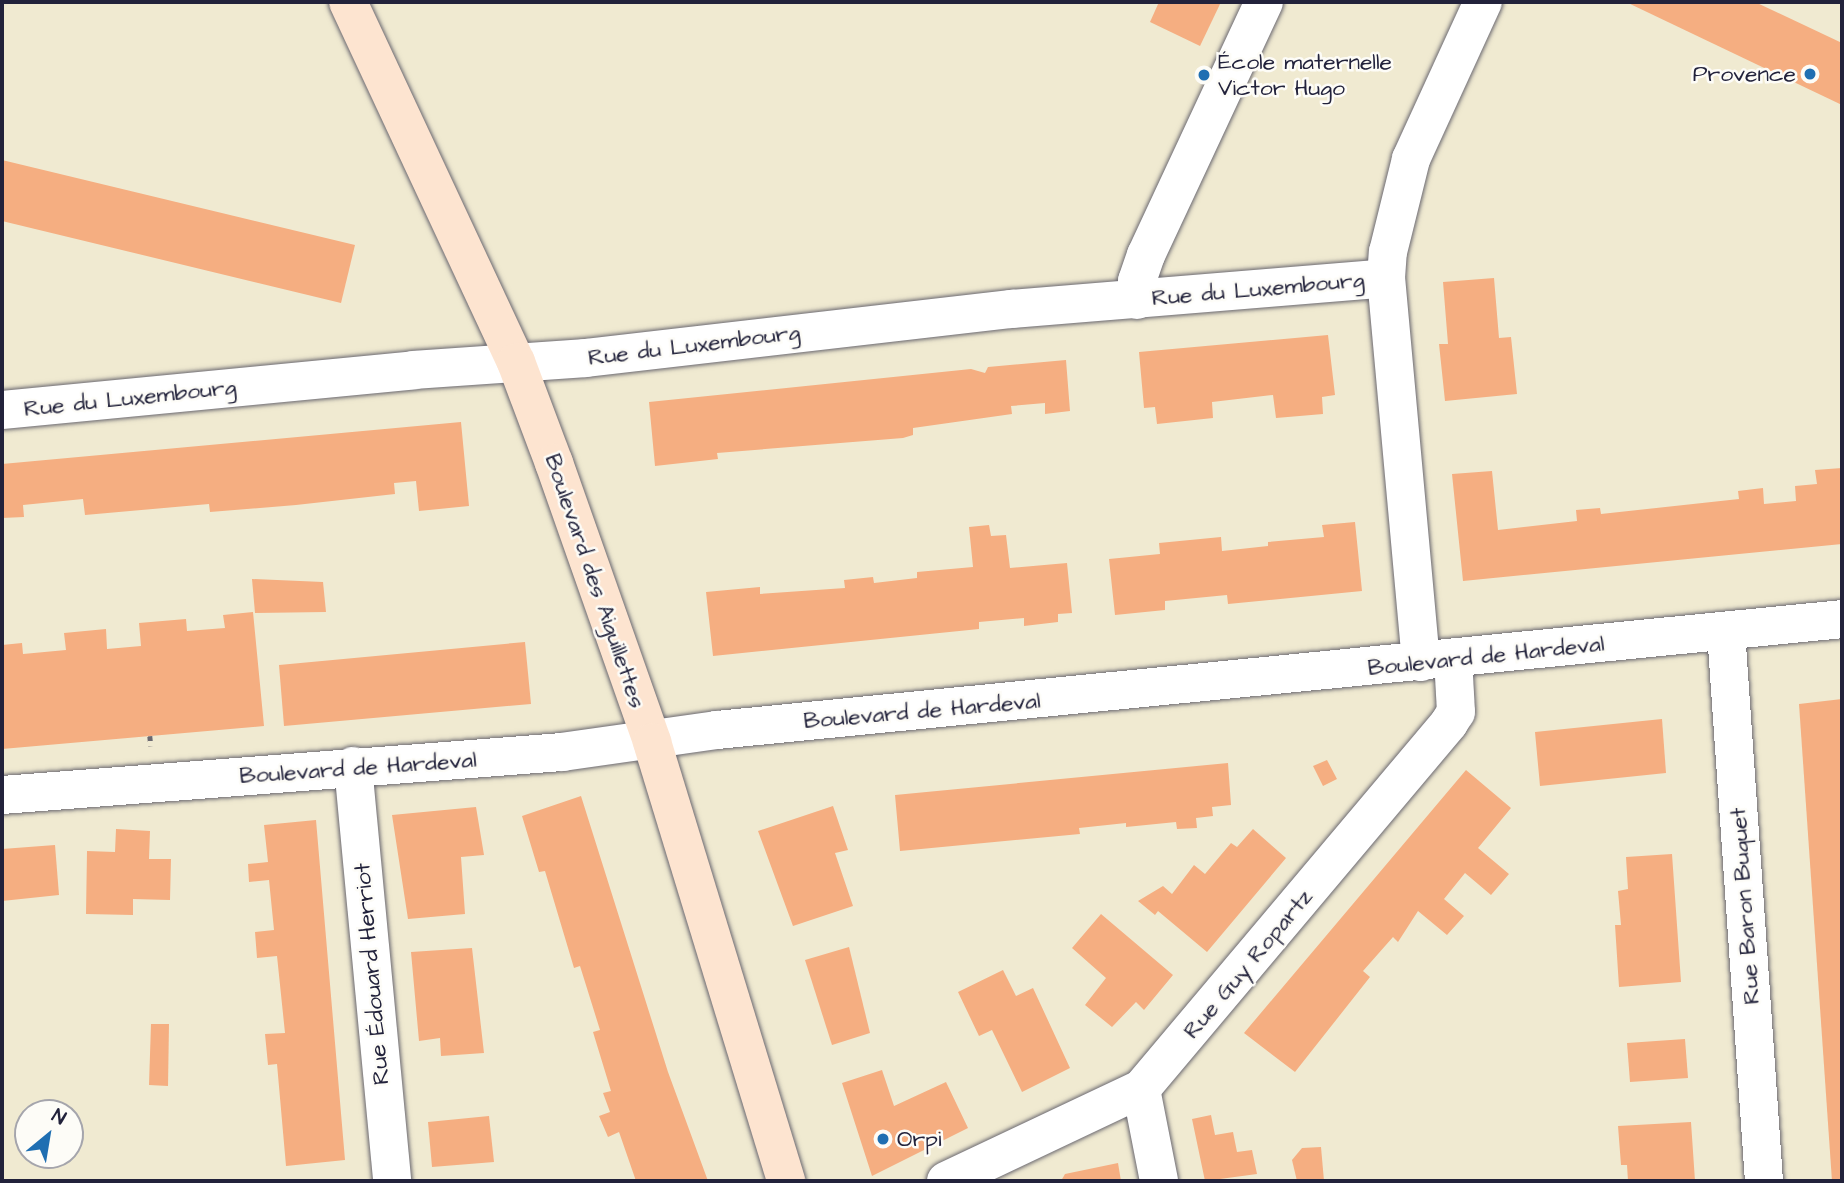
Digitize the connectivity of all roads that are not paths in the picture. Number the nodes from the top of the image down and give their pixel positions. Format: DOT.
graph roads {
  1 [pos="348,2"];
  2 [pos="1264,2"];
  3 [pos="1472,5"];
  4 [pos="1386,278"];
  5 [pos="1137,299"];
  6 [pos="516,362"];
  7 [pos="2,410"];
  8 [pos="1842,620"];
  9 [pos="1726,631"];
  10 [pos="1437,661"];
  11 [pos="652,742"];
  12 [pos="353,766"];
  13 [pos="2,795"];
  14 [pos="1141,1089"];
  15 [pos="392,1181"];
  16 [pos="786,1181"];
  17 [pos="946,1181"];
  18 [pos="1159,1181"];
  19 [pos="1764,1181"];
  1 -- 6 [label="main road, Boulevard des Aiguillettes"];
  2 -- 5 [label="street"];
  3 -- 4 [label="street, Rue Guy Ropartz"];
  4 -- 5 [label="street, Rue du Luxembourg"];
  4 -- 10 [label="street, Rue Guy Ropartz"];
  5 -- 6 [label="street, Rue du Luxembourg"];
  6 -- 7 [label="street, Rue du Luxembourg"];
  6 -- 11 [label="main road, Boulevard des Aiguillettes"];
  8 -- 9 [label="street, Boulevard de Hardeval"];
  9 -- 10 [label="street, Boulevard de Hardeval"];
  9 -- 19 [label="street, Rue Baron Buquet"];
  10 -- 11 [label="street, Boulevard de Hardeval"];
  10 -- 14 [label="street, Rue Guy Ropartz"];
  11 -- 12 [label="street, Boulevard de Hardeval"];
  11 -- 16 [label="main road, Boulevard des Aiguillettes"];
  12 -- 13 [label="street, Boulevard de Hardeval"];
  12 -- 15 [label="street, Rue Édouard Herriot"];
  14 -- 17 [label="street, Rue Guy Ropartz"];
  14 -- 18 [label="street"];
}
